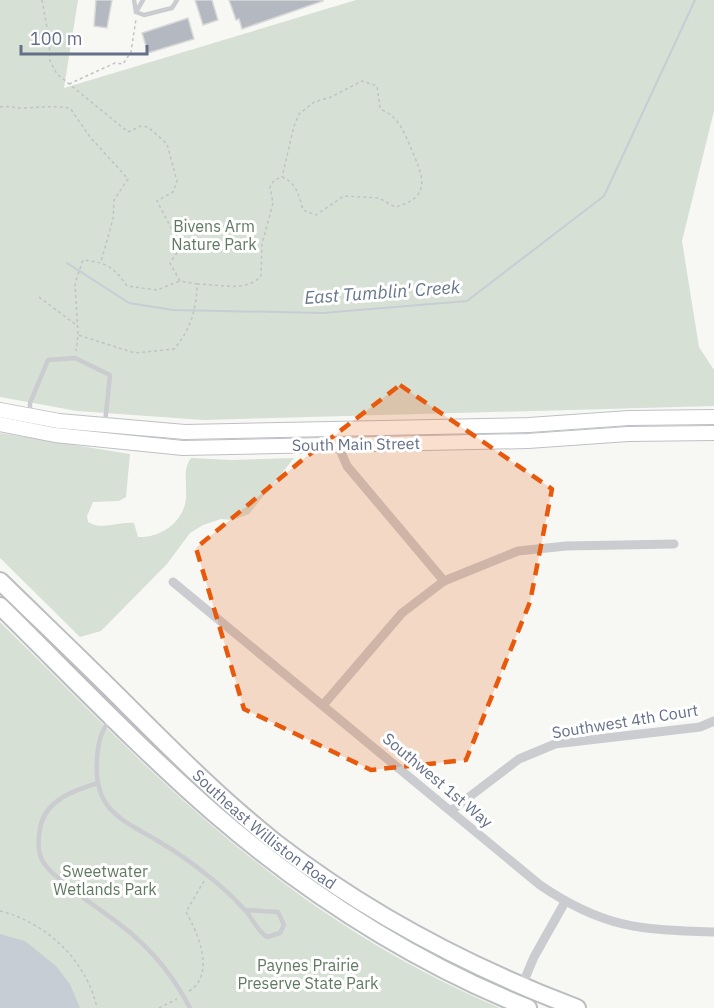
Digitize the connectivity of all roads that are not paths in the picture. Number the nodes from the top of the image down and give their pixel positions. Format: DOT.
graph roads {
  1 [pos="134,0"];
  2 [pos="143,0"];
  3 [pos="177,0"];
  4 [pos="136,12"];
  5 [pos="0,410"];
  6 [pos="30,415"];
  7 [pos="714,417"];
  8 [pos="0,424"];
  9 [pos="105,426"];
  10 [pos="337,429"];
  11 [pos="158,431"];
  12 [pos="38,432"];
  13 [pos="714,433"];
  14 [pos="338,445"];
  15 [pos="158,446"];
  16 [pos="674,544"];
  17 [pos="0,581"];
  18 [pos="444,581"];
  19 [pos="174,582"];
  20 [pos="0,606"];
  21 [pos="125,703"];
  22 [pos="324,704"];
  23 [pos="113,717"];
  24 [pos="714,721"];
  25 [pos="98,783"];
  26 [pos="452,810"];
  27 [pos="565,902"];
  28 [pos="246,910"];
  29 [pos="714,932"];
  30 [pos="521,987"];
  31 [pos="522,1005"];
  32 [pos="190,1008"];
  33 [pos="577,1008"];
  1 -- 4 [label="lane"];
  2 -- 4 [label="lane"];
  3 -- 4 [label="lane"];
  5 -- 6 [label="main road, South Main Street"];
  6 -- 9 [label="main road, South Main Street"];
  6 -- 9 [label="lane"];
  6 -- 12 [label="main road"];
  7 -- 10 [label="main road, South Main Street"];
  8 -- 12 [label="main road, South Main Street"];
  9 -- 11 [label="main road, South Main Street"];
  10 -- 11 [label="main road, South Main Street"];
  10 -- 14 [label="main road"];
  11 -- 15 [label="main road"];
  12 -- 15 [label="main road, South Main Street"];
  13 -- 14 [label="main road, South Main Street"];
  14 -- 15 [label="main road, South Main Street"];
  14 -- 18 [label="street"];
  16 -- 18 [label="street"];
  17 -- 21 [label="highway, Southeast Williston Road"];
  18 -- 22 [label="street"];
  19 -- 22 [label="street, Southwest 1st Way"];
  20 -- 23 [label="highway, Southeast Williston Road"];
  21 -- 23 [label="highway"];
  21 -- 30 [label="highway, Southeast Williston Road"];
  22 -- 26 [label="street, Southwest 1st Way"];
  23 -- 25 [label="lane"];
  23 -- 31 [label="highway, Southeast Williston Road"];
  24 -- 26 [label="street, Southwest 4th Court"];
  25 -- 28 [label="lane"];
  25 -- 32 [label="lane"];
  26 -- 27 [label="street, Southwest 1st Way"];
  27 -- 29 [label="street, Southwest 1st Way"];
  27 -- 30 [label="street"];
  28 -- 28 [label="lane"];
  30 -- 31 [label="street"];
  30 -- 33 [label="highway, Southeast Williston Road"];
}
